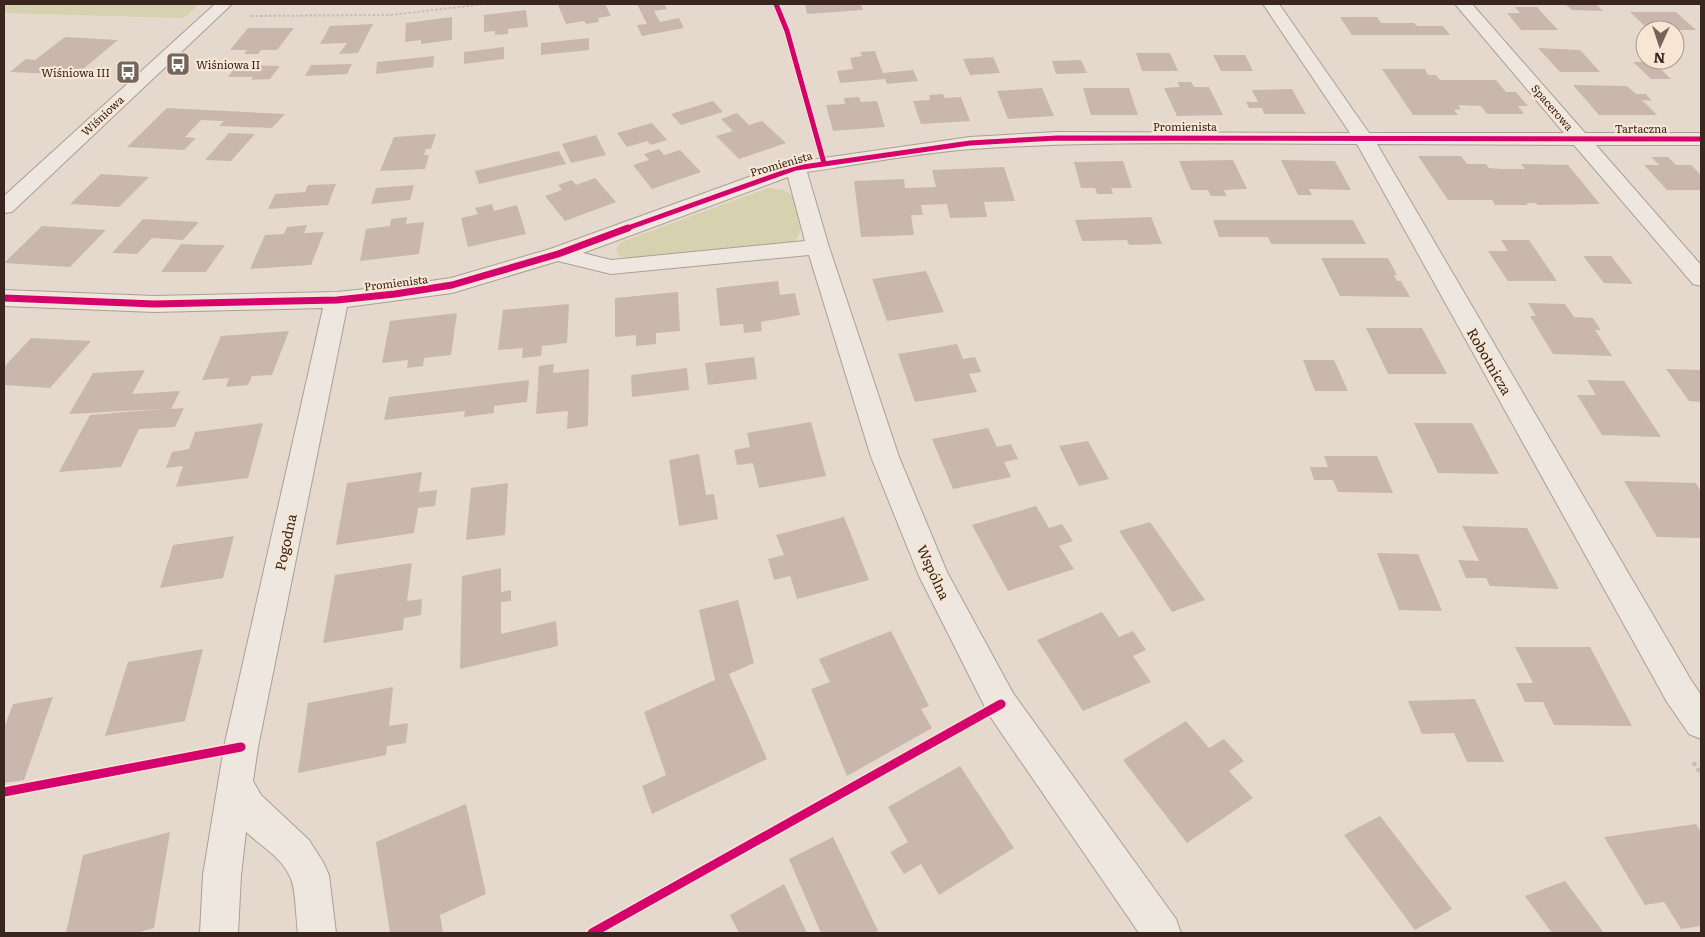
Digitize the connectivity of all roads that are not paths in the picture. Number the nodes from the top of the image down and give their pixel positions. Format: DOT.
graph roads {
  1 [pos="224,4"];
  2 [pos="1271,4"];
  3 [pos="1463,4"];
  4 [pos="1364,139"];
  5 [pos="1580,139"];
  6 [pos="1701,139"];
  7 [pos="796,168"];
  8 [pos="4,207"];
  9 [pos="818,247"];
  10 [pos="558,254"];
  11 [pos="1701,279"];
  12 [pos="4,298"];
  13 [pos="337,300"];
  14 [pos="1701,723"];
  15 [pos="236,784"];
  16 [pos="219,933"];
  17 [pos="317,933"];
  18 [pos="1162,933"];
  1 -- 8 [label="street, Wiśniowa"];
  2 -- 4 [label="street, Robotnicza"];
  3 -- 5 [label="street, Spacerowa"];
  4 -- 5 [label="street, Promienista"];
  4 -- 7 [label="street, Promienista"];
  4 -- 14 [label="street, Robotnicza"];
  5 -- 6 [label="street, Tartaczna"];
  5 -- 11 [label="street, Spacerowa"];
  7 -- 9 [label="street, Wspólna"];
  7 -- 10 [label="street, Promienista"];
  9 -- 10 [label="street"];
  9 -- 18 [label="street, Wspólna"];
  10 -- 13 [label="street, Promienista"];
  12 -- 13 [label="street, Promienista"];
  13 -- 15 [label="street, Pogodna"];
  15 -- 16 [label="street, Pogodna"];
  15 -- 17 [label="street"];
}
